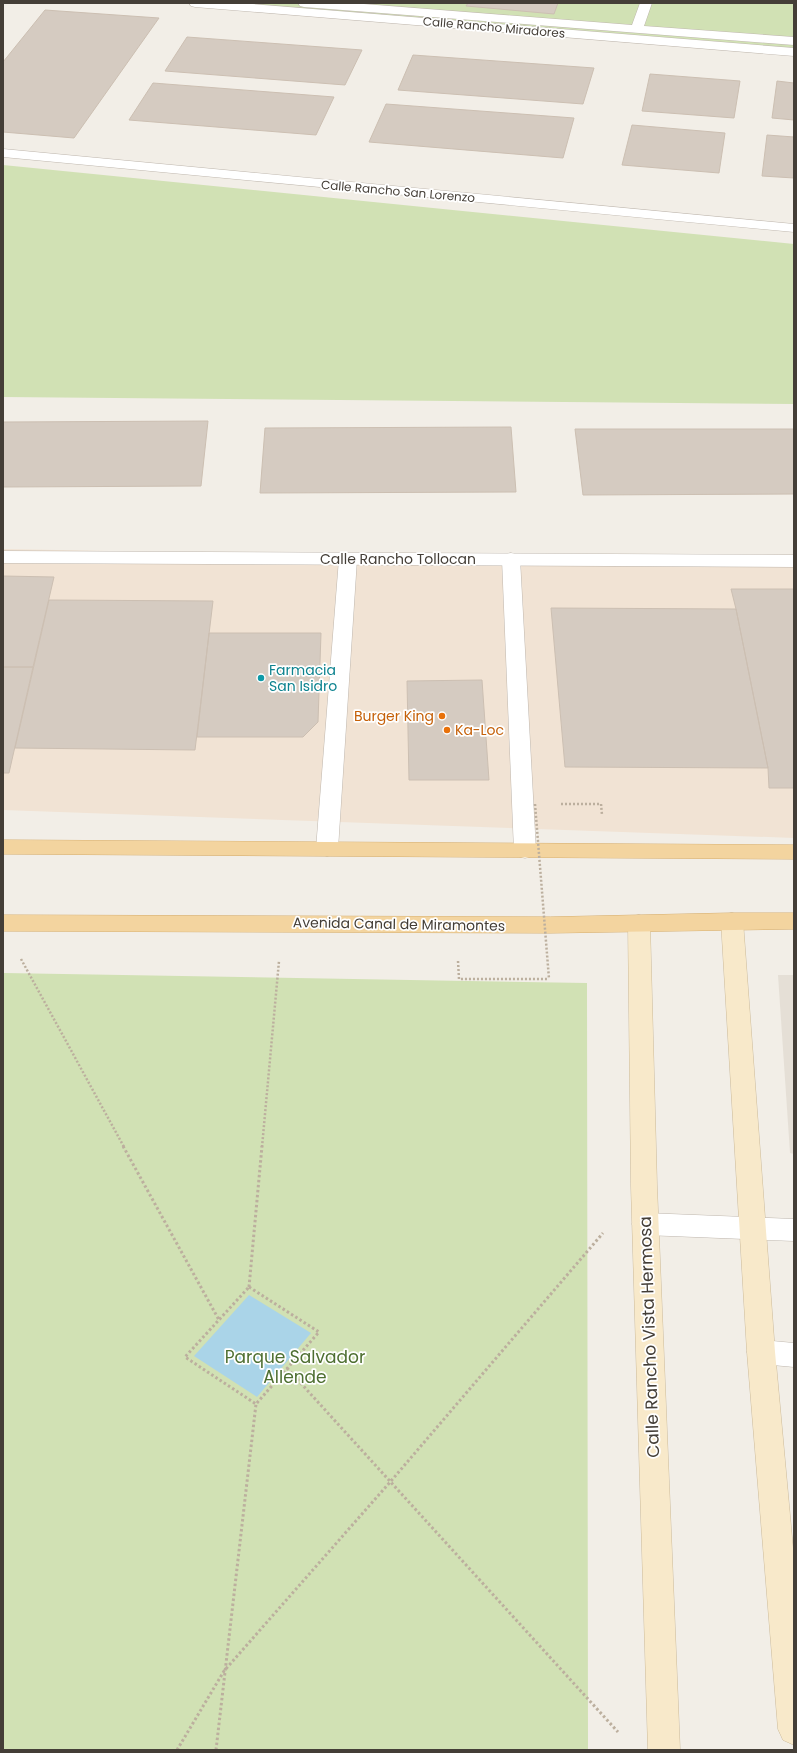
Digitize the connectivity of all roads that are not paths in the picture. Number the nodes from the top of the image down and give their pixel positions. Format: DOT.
graph roads {
  1 [pos="195,3"];
  2 [pos="304,3"];
  3 [pos="646,3"];
  4 [pos="637,29"];
  5 [pos="794,41"];
  6 [pos="794,52"];
  7 [pos="3,153"];
  8 [pos="794,228"];
  9 [pos="3,557"];
  10 [pos="348,559"];
  11 [pos="511,559"];
  12 [pos="794,561"];
  13 [pos="3,847"];
  14 [pos="327,849"];
  15 [pos="525,851"];
  16 [pos="794,852"];
  17 [pos="732,921"];
  18 [pos="794,921"];
  19 [pos="3,923"];
  20 [pos="639,923"];
  21 [pos="646,1224"];
  22 [pos="752,1229"];
  23 [pos="794,1230"];
  24 [pos="761,1352"];
  25 [pos="794,1355"];
  26 [pos="794,1729"];
  27 [pos="664,1750"];
  1 -- 6 [label="street, Calle Rancho Miradores"];
  2 -- 4 [label="street"];
  3 -- 4 [label="street"];
  4 -- 5 [label="street"];
  7 -- 8 [label="street, Calle Rancho San Lorenzo"];
  9 -- 10 [label="street, Calle Rancho Tollocan"];
  10 -- 11 [label="street, Calle Rancho Tollocan"];
  10 -- 14 [label="street"];
  11 -- 12 [label="street, Calle Rancho Tollocan"];
  11 -- 15 [label="street"];
  13 -- 14 [label="main road"];
  14 -- 15 [label="main road"];
  15 -- 16 [label="main road"];
  17 -- 18 [label="main road, Avenida Canal de Miramontes"];
  17 -- 20 [label="main road, Avenida Canal de Miramontes"];
  17 -- 22 [label="street"];
  19 -- 20 [label="main road, Avenida Canal de Miramontes"];
  20 -- 21 [label="street, Calle Rancho Vista Hermosa"];
  21 -- 22 [label="street"];
  21 -- 27 [label="street, Calle Rancho Vista Hermosa"];
  22 -- 23 [label="street"];
  22 -- 24 [label="street"];
  24 -- 25 [label="street"];
  24 -- 26 [label="street"];
}
